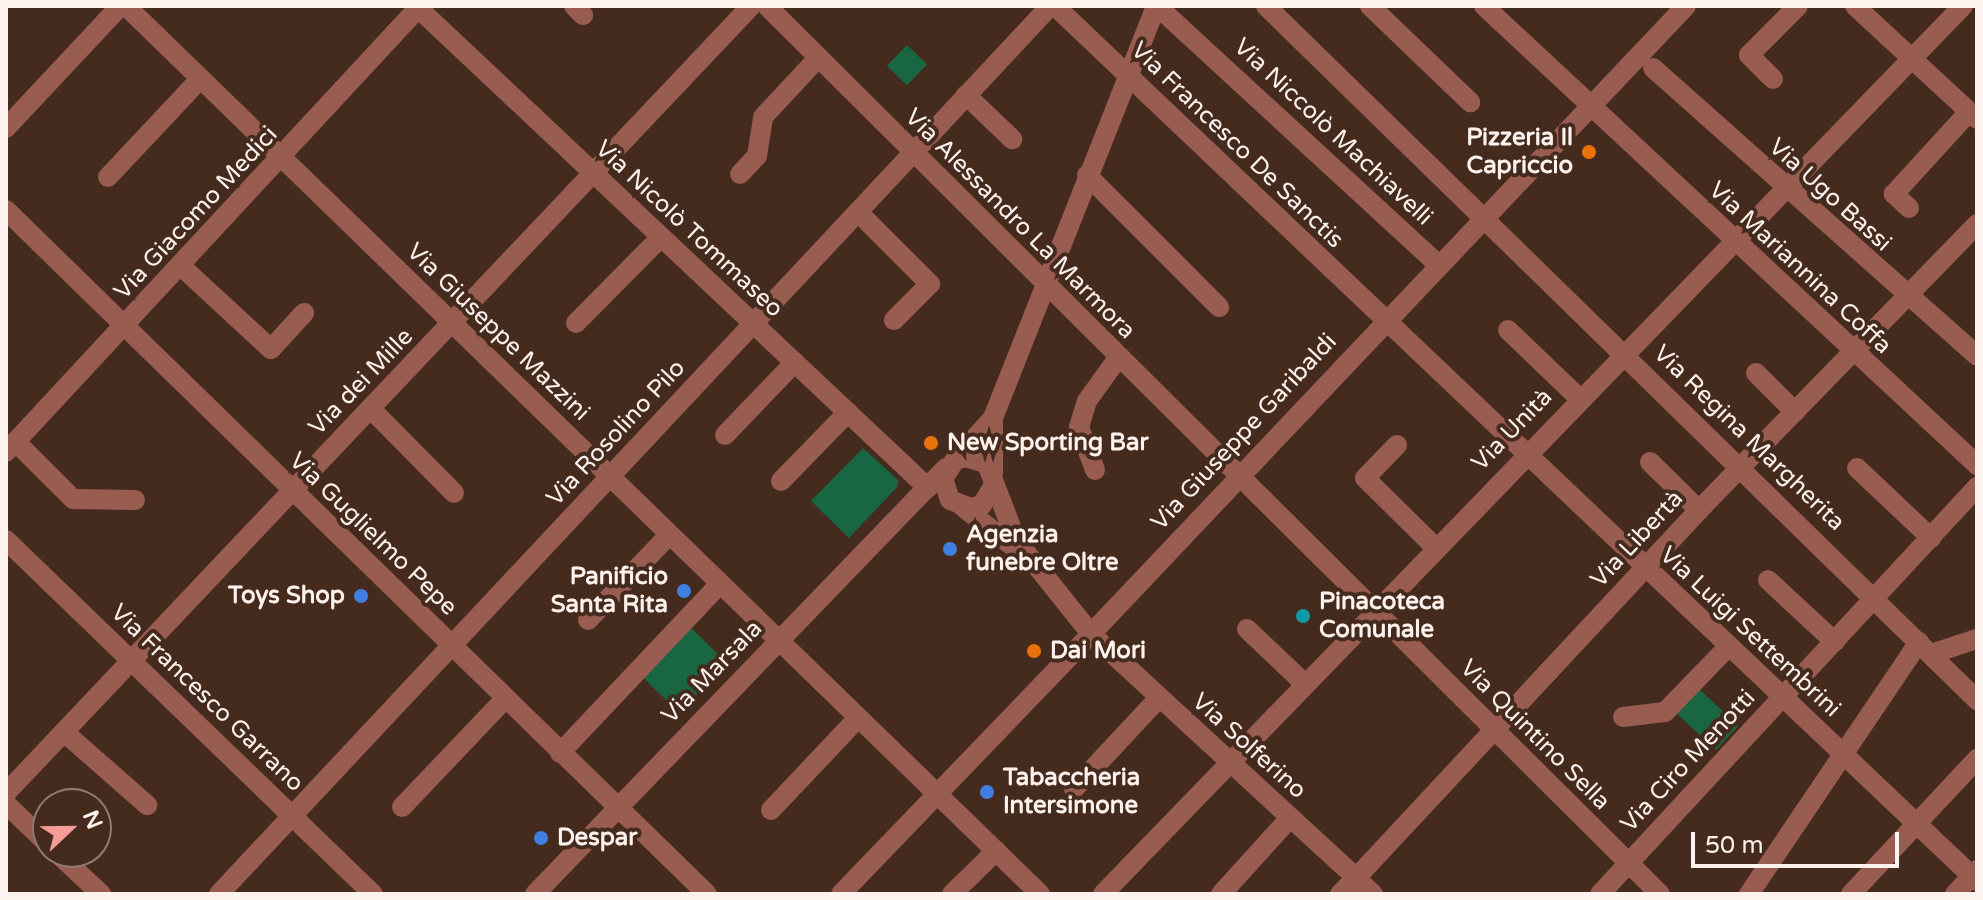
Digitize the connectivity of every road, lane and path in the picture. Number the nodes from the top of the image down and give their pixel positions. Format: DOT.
graph roads {
  1 [pos="123,6"];
  2 [pos="751,6"];
  3 [pos="767,6"];
  4 [pos="1053,6"];
  5 [pos="1156,6"];
  6 [pos="1266,6"];
  7 [pos="1370,6"];
  8 [pos="1484,6"];
  9 [pos="1686,6"];
  10 [pos="1798,6"];
  11 [pos="1855,6"];
  12 [pos="1963,6"];
  13 [pos="1970,6"];
  14 [pos="418,7"];
  15 [pos="1977,13"];
  16 [pos="818,58"];
  17 [pos="1911,58"];
  18 [pos="1653,68"];
  19 [pos="1126,73"];
  20 [pos="200,79"];
  21 [pos="1773,79"];
  22 [pos="966,95"];
  23 [pos="1470,102"];
  24 [pos="1590,106"];
  25 [pos="1973,116"];
  26 [pos="6,128"];
  27 [pos="1012,139"];
  28 [pos="913,153"];
  29 [pos="282,160"];
  30 [pos="740,174"];
  31 [pos="591,175"];
  32 [pos="1087,175"];
  33 [pos="108,177"];
  34 [pos="1783,189"];
  35 [pos="1909,208"];
  36 [pos="6,210"];
  37 [pos="858,212"];
  38 [pos="1482,216"];
  39 [pos="1977,224"];
  40 [pos="660,238"];
  41 [pos="1732,242"];
  42 [pos="1438,264"];
  43 [pos="182,267"];
  44 [pos="1044,285"];
  45 [pos="1907,297"];
  46 [pos="1219,307"];
  47 [pos="304,313"];
  48 [pos="894,320"];
  49 [pos="1383,322"];
  50 [pos="453,323"];
  51 [pos="576,323"];
  52 [pos="753,324"];
  53 [pos="124,328"];
  54 [pos="1508,330"];
  55 [pos="1623,351"];
  56 [pos="1852,352"];
  57 [pos="1977,356"];
  58 [pos="1118,358"];
  59 [pos="795,362"];
  60 [pos="1756,373"];
  61 [pos="1579,398"];
  62 [pos="371,409"];
  63 [pos="848,412"];
  64 [pos="1795,412"];
  65 [pos="993,418"];
  66 [pos="725,435"];
  67 [pos="1397,445"];
  68 [pos="11,447"];
  69 [pos="1524,456"];
  70 [pos="1650,462"];
  71 [pos="951,464"];
  72 [pos="1977,465"];
  73 [pos="1741,468"];
  74 [pos="1857,468"];
  75 [pos="1095,470"];
  76 [pos="1239,477"];
  77 [pos="609,478"];
  78 [pos="994,480"];
  79 [pos="781,481"];
  80 [pos="1977,487"];
  81 [pos="928,488"];
  82 [pos="292,491"];
  83 [pos="454,493"];
  84 [pos="135,500"];
  85 [pos="963,507"];
  86 [pos="1699,510"];
  87 [pos="669,535"];
  88 [pos="1931,538"];
  89 [pos="6,540"];
  90 [pos="1435,547"];
  91 [pos="1034,565"];
  92 [pos="1645,569"];
  93 [pos="1768,580"];
  94 [pos="720,584"];
  95 [pos="1875,597"];
  96 [pos="1374,611"];
  97 [pos="588,620"];
  98 [pos="1247,629"];
  99 [pos="1091,634"];
  100 [pos="1977,639"];
  101 [pos="777,640"];
  102 [pos="1835,642"];
  103 [pos="451,646"];
  104 [pos="1728,647"];
  105 [pos="1925,648"];
  106 [pos="133,662"];
  107 [pos="1304,683"];
  108 [pos="1782,698"];
  109 [pos="505,699"];
  110 [pos="1158,699"];
  111 [pos="1977,700"];
  112 [pos="1623,717"];
  113 [pos="858,718"];
  114 [pos="1494,730"];
  115 [pos="64,732"];
  116 [pos="560,753"];
  117 [pos="1843,755"];
  118 [pos="1977,759"];
  119 [pos="1226,763"];
  120 [pos="1074,789"];
  121 [pos="6,793"];
  122 [pos="938,795"];
  123 [pos="6,804"];
  124 [pos="147,805"];
  125 [pos="402,807"];
  126 [pos="617,808"];
  127 [pos="771,810"];
  128 [pos="292,816"];
  129 [pos="1289,819"];
  130 [pos="1917,824"];
  131 [pos="32,829"];
  132 [pos="996,851"];
  133 [pos="1628,863"];
  134 [pos="73,868"];
  135 [pos="1975,876"];
  136 [pos="1356,878"];
  137 [pos="101,894"];
  138 [pos="219,894"];
  139 [pos="373,894"];
  140 [pos="535,894"];
  141 [pos="707,894"];
  142 [pos="841,894"];
  143 [pos="952,894"];
  144 [pos="1040,894"];
  145 [pos="1103,894"];
  146 [pos="1221,894"];
  147 [pos="1340,894"];
  148 [pos="1373,894"];
  149 [pos="1600,894"];
  150 [pos="1660,894"];
  151 [pos="1749,894"];
  152 [pos="1851,894"];
  153 [pos="1955,894"];
  1 -- 20 [label="street, Via Giuseppe Mazzini"];
  1 -- 26 [label="street"];
  2 -- 31 [label="street, Via dei Mille"];
  3 -- 16 [label="street, Via Alessandro La Marmora"];
  4 -- 19 [label="street, Via Francesco De Sanctis"];
  4 -- 22 [label="street, Via Rosolino Pilo"];
  5 -- 19 [label="street"];
  5 -- 42 [label="street, Via Niccolò Machiavelli"];
  6 -- 38 [label="street, Via Regina Margherita"];
  7 -- 23 [label="street"];
  8 -- 24 [label="street, Via Mariannina Coffa"];
  9 -- 24 [label="street, Via Giuseppe Garibaldi"];
  10 -- 21 [label="street"];
  11 -- 17 [label="street"];
  12 -- 17 [label="street, Via Unità"];
  13 -- 15 [label="street"];
  14 -- 29 [label="street, Via Giacomo Medici"];
  14 -- 31 [label="street, Via Nicolò Tommaseo"];
  16 -- 28 [label="street, Via Alessandro La Marmora"];
  16 -- 30 [label="street"];
  17 -- 25 [label="street"];
  17 -- 34 [label="street, Via Unità"];
  18 -- 34 [label="street, Via Ugo Bassi"];
  19 -- 32 [label="street"];
  19 -- 49 [label="street, Via Francesco De Sanctis"];
  20 -- 29 [label="street, Via Giuseppe Mazzini"];
  20 -- 33 [label="street"];
  22 -- 27 [label="street"];
  22 -- 28 [label="street, Via Rosolino Pilo"];
  24 -- 38 [label="street, Via Giuseppe Garibaldi"];
  24 -- 41 [label="street, Via Mariannina Coffa"];
  25 -- 35 [label="street"];
  28 -- 37 [label="street, Via Rosolino Pilo"];
  28 -- 44 [label="street, Via Alessandro La Marmora"];
  29 -- 43 [label="street, Via Giacomo Medici"];
  29 -- 50 [label="street, Via Giuseppe Mazzini"];
  31 -- 40 [label="street, Via Nicolò Tommaseo"];
  31 -- 50 [label="street, Via dei Mille"];
  32 -- 44 [label="street"];
  32 -- 46 [label="street"];
  34 -- 41 [label="street, Via Unità"];
  34 -- 45 [label="street, Via Ugo Bassi"];
  36 -- 53 [label="street, Via Guglielmo Pepe"];
  37 -- 48 [label="street"];
  37 -- 52 [label="street, Via Rosolino Pilo"];
  38 -- 42 [label="street, Via Giuseppe Garibaldi"];
  38 -- 55 [label="street, Via Regina Margherita"];
  39 -- 45 [label="street, Via Libertà"];
  40 -- 51 [label="street"];
  40 -- 52 [label="street, Via Nicolò Tommaseo"];
  41 -- 55 [label="street, Via Unità"];
  41 -- 56 [label="street, Via Mariannina Coffa"];
  42 -- 49 [label="street, Via Giuseppe Garibaldi"];
  43 -- 47 [label="street"];
  43 -- 53 [label="street, Via Giacomo Medici"];
  44 -- 58 [label="street, Via Alessandro La Marmora"];
  44 -- 65 [label="street"];
  45 -- 56 [label="street, Via Libertà"];
  45 -- 57 [label="street, Via Ugo Bassi"];
  49 -- 69 [label="street, Via Luigi Settembrini"];
  49 -- 76 [label="street, Via Giuseppe Garibaldi"];
  50 -- 62 [label="street, Via dei Mille"];
  50 -- 77 [label="street, Via Giuseppe Mazzini"];
  52 -- 59 [label="street, Via Nicolò Tommaseo"];
  52 -- 77 [label="street, Via Rosolino Pilo"];
  53 -- 68 [label="street, Via Giacomo Medici"];
  53 -- 82 [label="street, Via Guglielmo Pepe"];
  54 -- 61 [label="street"];
  55 -- 61 [label="street, Via Unità"];
  55 -- 73 [label="street, Via Regina Margherita"];
  56 -- 64 [label="street, Via Libertà"];
  56 -- 72 [label="street, Via Mariannina Coffa"];
  58 -- 75 [label="street"];
  58 -- 76 [label="street, Via Alessandro La Marmora"];
  59 -- 63 [label="street, Via Nicolò Tommaseo"];
  59 -- 66 [label="street"];
  60 -- 64 [label="street"];
  61 -- 69 [label="street, Via Unità"];
  62 -- 82 [label="street, Via dei Mille"];
  62 -- 83 [label="street"];
  63 -- 79 [label="street"];
  63 -- 81 [label="street, Via Nicolò Tommaseo"];
  64 -- 73 [label="street, Via Libertà"];
  65 -- 71 [label="street, Via Marsala"];
  65 -- 78 [label="street"];
  67 -- 90 [label="street"];
  68 -- 84 [label="street"];
  69 -- 90 [label="street, Via Unità"];
  69 -- 92 [label="street, Via Luigi Settembrini"];
  70 -- 86 [label="street"];
  71 -- 78 [label="street"];
  71 -- 81 [label="street, Via Marsala"];
  71 -- 85 [label="street"];
  73 -- 86 [label="street, Via Libertà"];
  73 -- 95 [label="street, Via Regina Margherita"];
  74 -- 88 [label="street"];
  76 -- 96 [label="street, Via Quintino Sella"];
  76 -- 99 [label="street, Via Giuseppe Garibaldi"];
  77 -- 87 [label="street, Via Giuseppe Mazzini"];
  77 -- 103 [label="street, Via Rosolino Pilo"];
  78 -- 85 [label="street"];
  78 -- 91 [label="street"];
  80 -- 88 [label="street, Via Ciro Menotti"];
  81 -- 101 [label="street, Via Marsala"];
  82 -- 103 [label="street, Via Guglielmo Pepe"];
  82 -- 106 [label="street, Via dei Mille"];
  85 -- 91 [label="street"];
  86 -- 92 [label="street, Via Libertà"];
  87 -- 94 [label="street, Via Giuseppe Mazzini"];
  87 -- 97 [label="street"];
  88 -- 95 [label="street, Via Ciro Menotti"];
  89 -- 106 [label="street, Via Francesco Garrano"];
  90 -- 96 [label="street, Via Unità"];
  91 -- 99 [label="street, Via Solferino"];
  92 -- 104 [label="street, Via Luigi Settembrini"];
  92 -- 114 [label="street, Via Libertà"];
  93 -- 102 [label="street"];
  94 -- 101 [label="street, Via Giuseppe Mazzini"];
  94 -- 116 [label="street"];
  95 -- 102 [label="street, Via Ciro Menotti"];
  95 -- 105 [label="street, Via Regina Margherita"];
  96 -- 107 [label="street, Via Unità"];
  96 -- 114 [label="street, Via Quintino Sella"];
  98 -- 107 [label="street"];
  99 -- 110 [label="street, Via Solferino"];
  99 -- 122 [label="street, Via Giuseppe Garibaldi"];
  100 -- 105 [label="street"];
  101 -- 113 [label="street, Via Giuseppe Mazzini"];
  101 -- 126 [label="street, Via Marsala"];
  102 -- 108 [label="street, Via Ciro Menotti"];
  103 -- 109 [label="street, Via Guglielmo Pepe"];
  103 -- 128 [label="street, Via Rosolino Pilo"];
  104 -- 108 [label="street, Via Luigi Settembrini"];
  104 -- 112 [label="street"];
  105 -- 111 [label="street, Via Regina Margherita"];
  105 -- 117 [label="street"];
  106 -- 115 [label="street, Via dei Mille"];
  106 -- 128 [label="street, Via Francesco Garrano"];
  107 -- 119 [label="street, Via Unità"];
  108 -- 117 [label="street, Via Luigi Settembrini"];
  108 -- 133 [label="street, Via Ciro Menotti"];
  109 -- 116 [label="street, Via Guglielmo Pepe"];
  109 -- 125 [label="street"];
  110 -- 119 [label="street, Via Solferino"];
  110 -- 120 [label="street"];
  113 -- 122 [label="street, Via Giuseppe Mazzini"];
  113 -- 127 [label="street"];
  114 -- 133 [label="street, Via Quintino Sella"];
  114 -- 136 [label="street, Via Libertà"];
  115 -- 121 [label="street, Via dei Mille"];
  115 -- 124 [label="street"];
  116 -- 126 [label="street, Via Guglielmo Pepe"];
  117 -- 130 [label="street, Via Luigi Settembrini"];
  117 -- 151 [label="street"];
  118 -- 130 [label="street"];
  119 -- 129 [label="street, Via Solferino"];
  119 -- 145 [label="street, Via Unità"];
  122 -- 132 [label="street, Via Giuseppe Mazzini"];
  122 -- 142 [label="street, Via Giuseppe Garibaldi"];
  123 -- 131 [label="street"];
  126 -- 140 [label="street, Via Marsala"];
  126 -- 141 [label="street, Via Guglielmo Pepe"];
  128 -- 138 [label="street, Via Rosolino Pilo"];
  128 -- 139 [label="street, Via Francesco Garrano"];
  129 -- 136 [label="street, Via Solferino"];
  129 -- 146 [label="street"];
  130 -- 135 [label="street, Via Luigi Settembrini"];
  130 -- 152 [label="street"];
  132 -- 143 [label="street"];
  132 -- 144 [label="street, Via Giuseppe Mazzini"];
  133 -- 149 [label="street, Via Ciro Menotti"];
  133 -- 150 [label="street, Via Quintino Sella"];
  134 -- 137 [label="street"];
  135 -- 153 [label="street"];
  136 -- 147 [label="street, Via Libertà"];
  136 -- 148 [label="street, Via Solferino"];
}
